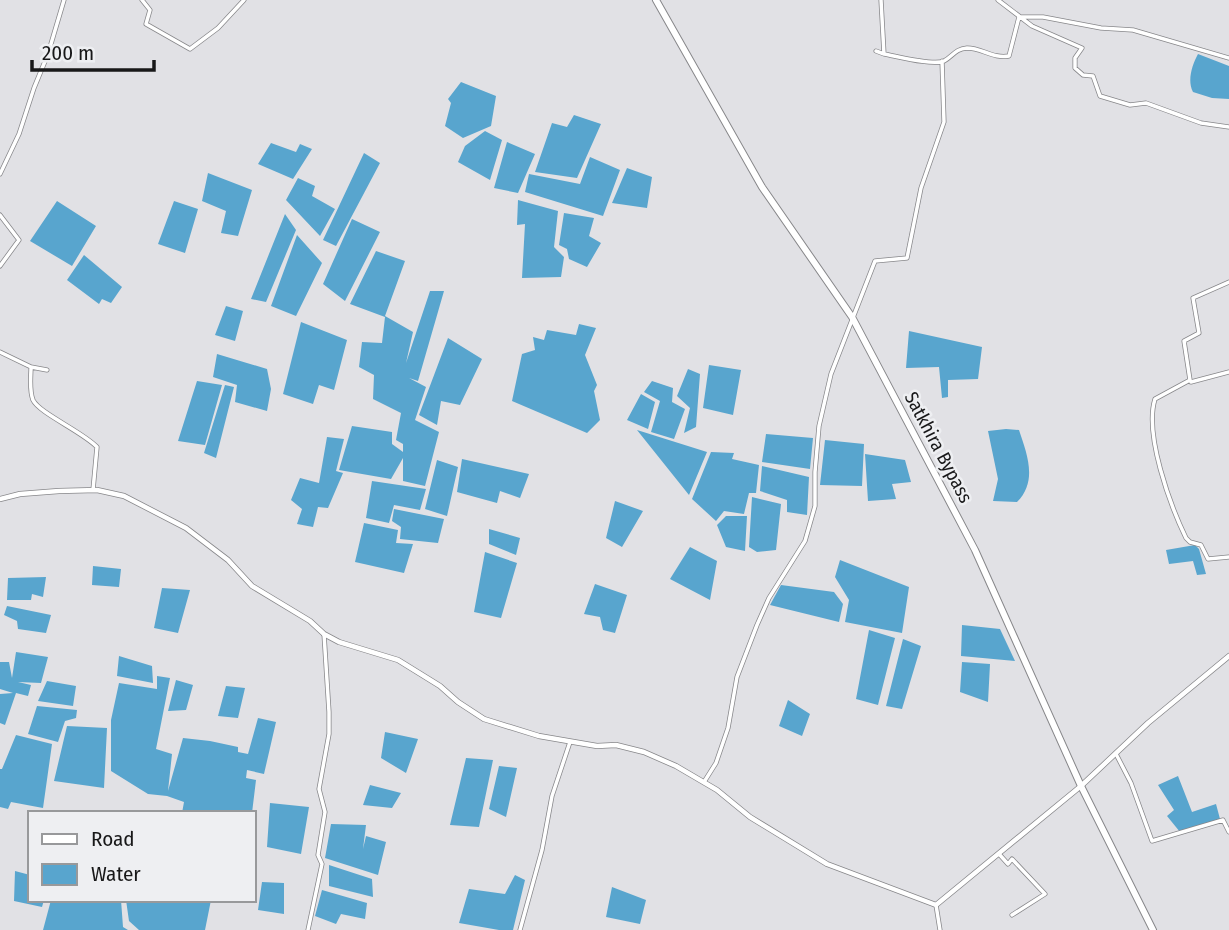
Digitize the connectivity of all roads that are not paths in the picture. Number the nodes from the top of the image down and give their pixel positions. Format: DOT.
graph roads {
  1 [pos="65,0"];
  2 [pos="142,0"];
  3 [pos="244,0"];
  4 [pos="656,0"];
  5 [pos="881,0"];
  6 [pos="998,0"];
  7 [pos="1019,17"];
  8 [pos="876,51"];
  9 [pos="884,54"];
  10 [pos="1229,58"];
  11 [pos="942,61"];
  12 [pos="1229,127"];
  13 [pos="0,174"];
  14 [pos="0,215"];
  15 [pos="0,266"];
  16 [pos="1229,282"];
  17 [pos="852,317"];
  18 [pos="0,352"];
  19 [pos="31,366"];
  20 [pos="47,370"];
  21 [pos="1229,372"];
  22 [pos="1188,382"];
  23 [pos="93,490"];
  24 [pos="0,499"];
  25 [pos="1229,557"];
  26 [pos="324,634"];
  27 [pos="1229,656"];
  28 [pos="570,742"];
  29 [pos="1115,752"];
  30 [pos="704,782"];
  31 [pos="1081,786"];
  32 [pos="1229,832"];
  33 [pos="999,854"];
  34 [pos="936,905"];
  35 [pos="1012,915"];
  36 [pos="308,930"];
  37 [pos="520,930"];
  38 [pos="940,930"];
  39 [pos="1153,930"];
  1 -- 13 [label="street"];
  2 -- 3 [label="street"];
  4 -- 17 [label="highway, Satkhira Bypass"];
  5 -- 9 [label="street"];
  6 -- 7 [label="street"];
  7 -- 10 [label="street"];
  7 -- 11 [label="street"];
  7 -- 12 [label="street"];
  8 -- 9 [label="street"];
  9 -- 11 [label="street"];
  11 -- 17 [label="street"];
  14 -- 15 [label="street"];
  16 -- 22 [label="street"];
  17 -- 30 [label="street"];
  17 -- 31 [label="highway, Satkhira Bypass"];
  18 -- 19 [label="street"];
  19 -- 20 [label="street"];
  19 -- 23 [label="street"];
  21 -- 22 [label="street"];
  22 -- 25 [label="street"];
  23 -- 24 [label="street"];
  23 -- 26 [label="street"];
  26 -- 28 [label="street"];
  26 -- 36 [label="street"];
  27 -- 29 [label="street"];
  28 -- 30 [label="street"];
  28 -- 37 [label="street"];
  29 -- 31 [label="street"];
  29 -- 32 [label="street"];
  30 -- 34 [label="street"];
  31 -- 33 [label="street"];
  31 -- 39 [label="highway, Satkhira Bypass"];
  33 -- 34 [label="street"];
  33 -- 35 [label="street"];
  34 -- 38 [label="street"];
}
